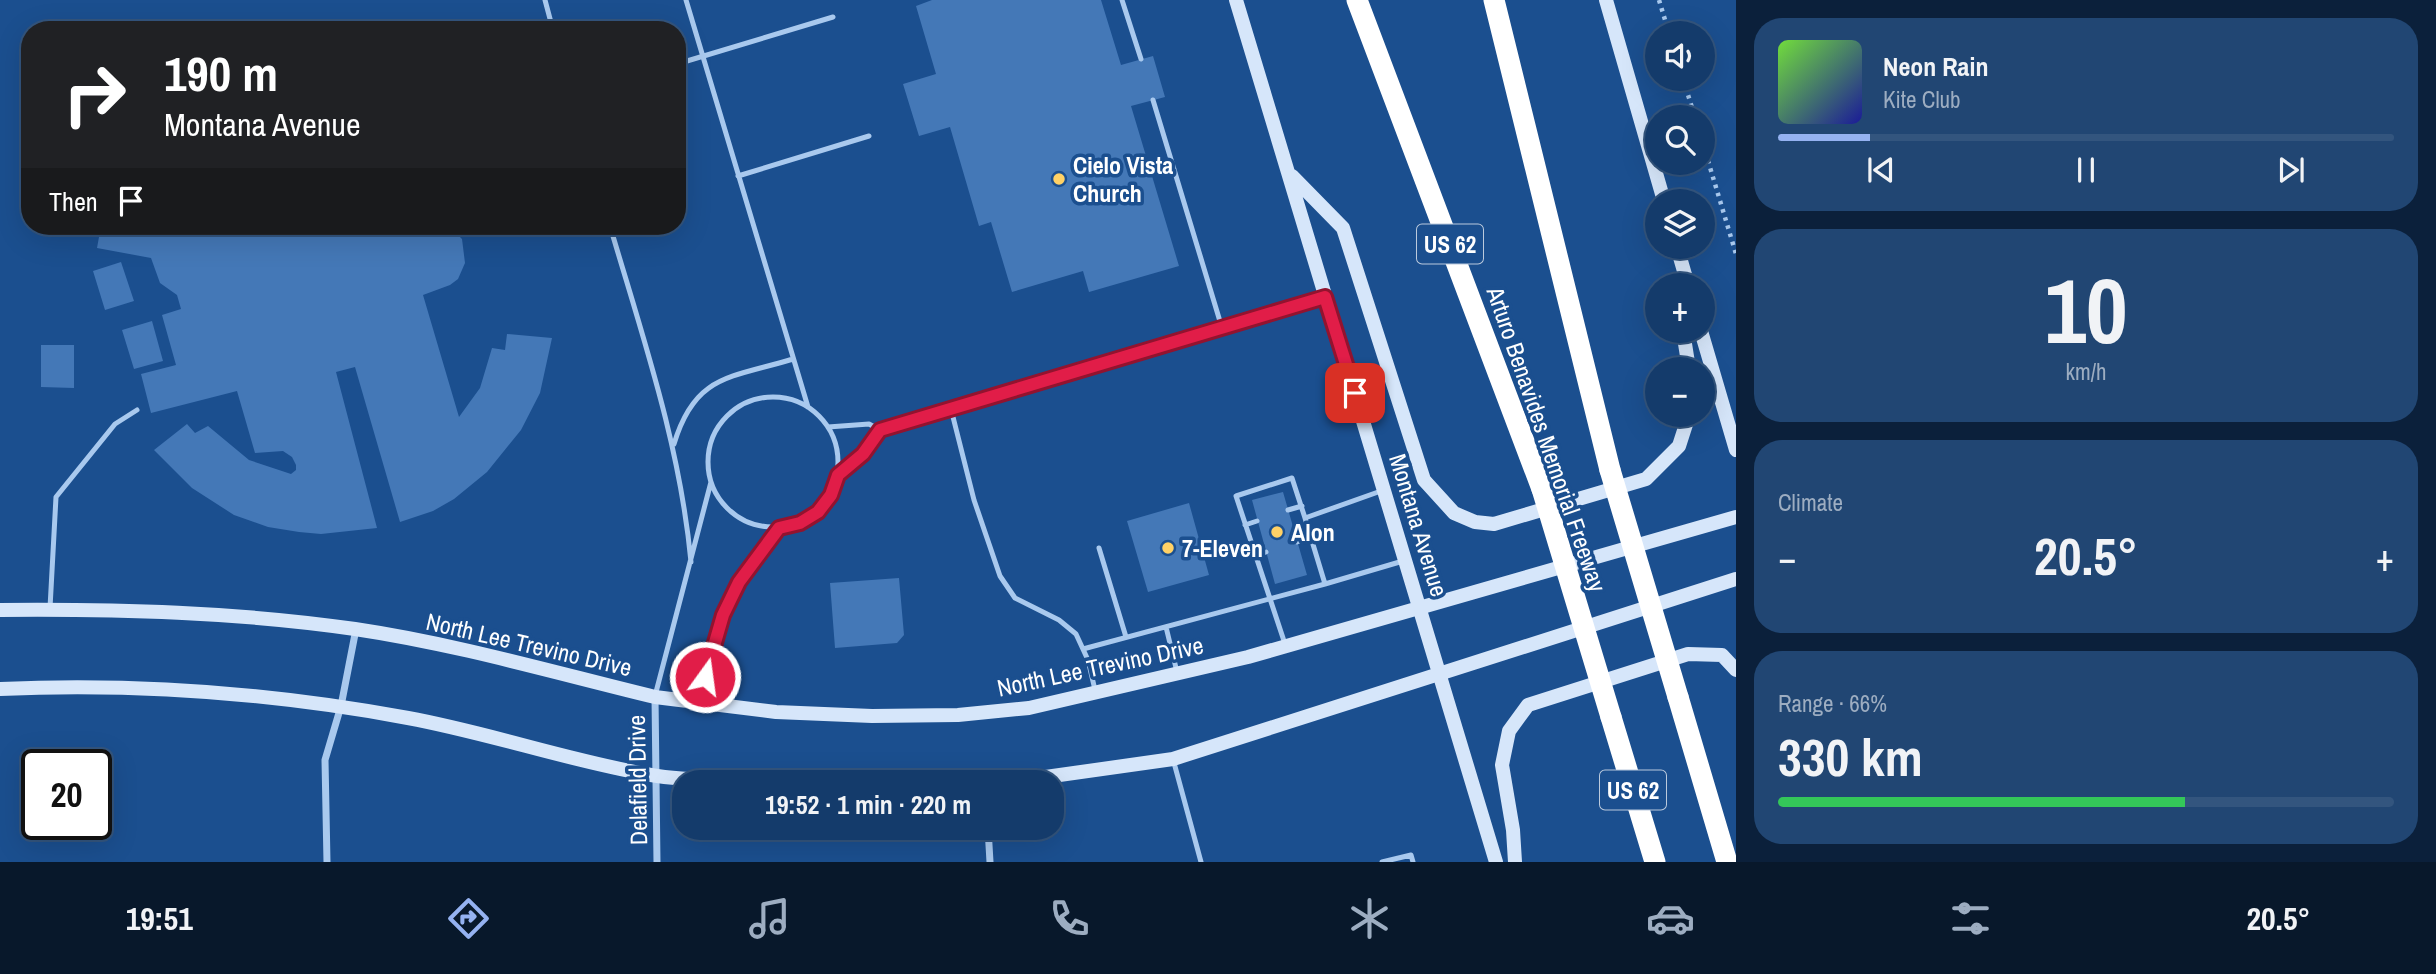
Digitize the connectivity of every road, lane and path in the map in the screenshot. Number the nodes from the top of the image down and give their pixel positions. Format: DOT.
graph roads {
  1 [pos="545,0"];
  2 [pos="686,0"];
  3 [pos="1122,0"];
  4 [pos="1236,0"];
  5 [pos="1357,0"];
  6 [pos="1494,0"];
  7 [pos="1606,0"];
  8 [pos="1659,0"];
  9 [pos="833,17"];
  10 [pos="551,21"];
  11 [pos="1665,21"];
  12 [pos="703,57"];
  13 [pos="1141,59"];
  14 [pos="686,62"];
  15 [pos="1153,100"];
  16 [pos="869,136"];
  17 [pos="1291,175"];
  18 [pos="1712,175"];
  19 [pos="738,176"];
  20 [pos="1661,189"];
  21 [pos="613,235"];
  22 [pos="1736,254"];
  23 [pos="1325,297"];
  24 [pos="1222,328"];
  25 [pos="1705,343"];
  26 [pos="793,359"];
  27 [pos="808,407"];
  28 [pos="951,409"];
  29 [pos="137,410"];
  30 [pos="828,427"];
  31 [pos="1685,427"];
  32 [pos="880,430"];
  33 [pos="674,444"];
  34 [pos="1736,450"];
  35 [pos="838,475"];
  36 [pos="711,482"];
  37 [pos="1384,490"];
  38 [pos="1302,506"];
  39 [pos="1289,510"];
  40 [pos="1736,517"];
  41 [pos="1305,518"];
  42 [pos="1257,521"];
  43 [pos="1245,526"];
  44 [pos="779,528"];
  45 [pos="1312,537"];
  46 [pos="1297,542"];
  47 [pos="1099,548"];
  48 [pos="1266,552"];
  49 [pos="1255,555"];
  50 [pos="1406,560"];
  51 [pos="691,562"];
  52 [pos="1736,579"];
  53 [pos="1325,584"];
  54 [pos="1270,600"];
  55 [pos="50,609"];
  56 [pos="1421,609"];
  57 [pos="0,610"];
  58 [pos="1166,627"];
  59 [pos="356,629"];
  60 [pos="1126,638"];
  61 [pos="1286,646"];
  62 [pos="1083,649"];
  63 [pos="1736,670"];
  64 [pos="1178,674"];
  65 [pos="1442,676"];
  66 [pos="0,689"];
  67 [pos="1096,693"];
  68 [pos="655,697"];
  69 [pos="699,703"];
  70 [pos="341,706"];
  71 [pos="1173,759"];
  72 [pos="1064,774"];
  73 [pos="654,776"];
  74 [pos="672,777"];
  75 [pos="989,840"];
  76 [pos="327,862"];
  77 [pos="657,862"];
  78 [pos="990,862"];
  79 [pos="1201,862"];
  80 [pos="1382,862"];
  81 [pos="1413,862"];
  82 [pos="1496,862"];
  83 [pos="1515,862"];
  84 [pos="1655,862"];
  85 [pos="1727,862"];
  1 -- 10 [label="lane"];
  2 -- 12 [label="lane"];
  3 -- 13 [label="lane"];
  4 -- 17 [label="main road, Montana Avenue"];
  5 -- 84 [label="highway, Arturo Benavides Memorial Freeway / US 62, bridge"];
  6 -- 85 [label="highway, Arturo Benavides Memorial Freeway / US 62, bridge"];
  7 -- 20 [label="main road"];
  8 -- 11 [label="path"];
  9 -- 12 [label="lane"];
  12 -- 14 [label="lane"];
  12 -- 19 [label="lane"];
  15 -- 24 [label="lane"];
  16 -- 19 [label="lane"];
  17 -- 23 [label="main road, Montana Avenue"];
  17 -- 31 [label="main road"];
  18 -- 22 [label="path"];
  19 -- 26 [label="lane"];
  21 -- 33 [label="lane"];
  23 -- 24 [label="lane"];
  23 -- 37 [label="main road, Montana Avenue"];
  24 -- 28 [label="lane"];
  25 -- 34 [label="main road"];
  26 -- 27 [label="lane"];
  26 -- 33 [label="lane"];
  27 -- 30 [label="lane"];
  27 -- 36 [label="lane"];
  28 -- 32 [label="lane"];
  28 -- 62 [label="lane"];
  29 -- 55 [label="lane"];
  30 -- 32 [label="lane"];
  30 -- 35 [label="lane"];
  32 -- 35 [label="lane"];
  33 -- 51 [label="lane"];
  35 -- 44 [label="lane"];
  36 -- 44 [label="lane"];
  36 -- 51 [label="lane"];
  37 -- 41 [label="lane"];
  37 -- 50 [label="main road, Montana Avenue"];
  38 -- 39 [label="lane"];
  38 -- 41 [label="lane"];
  38 -- 43 [label="lane"];
  40 -- 56 [label="main road, North Lee Trevino Drive"];
  41 -- 45 [label="lane"];
  42 -- 43 [label="lane"];
  43 -- 49 [label="lane"];
  44 -- 69 [label="lane"];
  45 -- 46 [label="lane"];
  45 -- 53 [label="lane"];
  47 -- 60 [label="lane"];
  48 -- 49 [label="lane"];
  49 -- 54 [label="lane"];
  50 -- 53 [label="lane"];
  50 -- 56 [label="main road, Montana Avenue"];
  51 -- 68 [label="lane"];
  52 -- 65 [label="main road"];
  53 -- 54 [label="lane"];
  54 -- 58 [label="lane"];
  54 -- 61 [label="lane"];
  55 -- 57 [label="main road, North Lee Trevino Drive"];
  55 -- 59 [label="main road, North Lee Trevino Drive"];
  56 -- 61 [label="main road, North Lee Trevino Drive"];
  56 -- 65 [label="main road, Montana Avenue"];
  58 -- 60 [label="lane"];
  58 -- 64 [label="lane"];
  59 -- 68 [label="main road, North Lee Trevino Drive"];
  59 -- 70 [label="street"];
  60 -- 62 [label="lane"];
  61 -- 64 [label="main road, North Lee Trevino Drive"];
  62 -- 67 [label="lane"];
  63 -- 83 [label="main road"];
  64 -- 67 [label="main road, North Lee Trevino Drive"];
  65 -- 71 [label="main road"];
  65 -- 82 [label="main road, Montana Avenue"];
  66 -- 70 [label="main road"];
  67 -- 69 [label="main road, North Lee Trevino Drive"];
  68 -- 69 [label="main road, North Lee Trevino Drive"];
  68 -- 73 [label="street, Delafield Drive"];
  70 -- 73 [label="main road"];
  70 -- 76 [label="street"];
  71 -- 72 [label="main road"];
  71 -- 79 [label="lane"];
  73 -- 74 [label="main road"];
  73 -- 77 [label="street, Delafield Drive"];
  75 -- 78 [label="street"];
  80 -- 81 [label="lane"];
}
